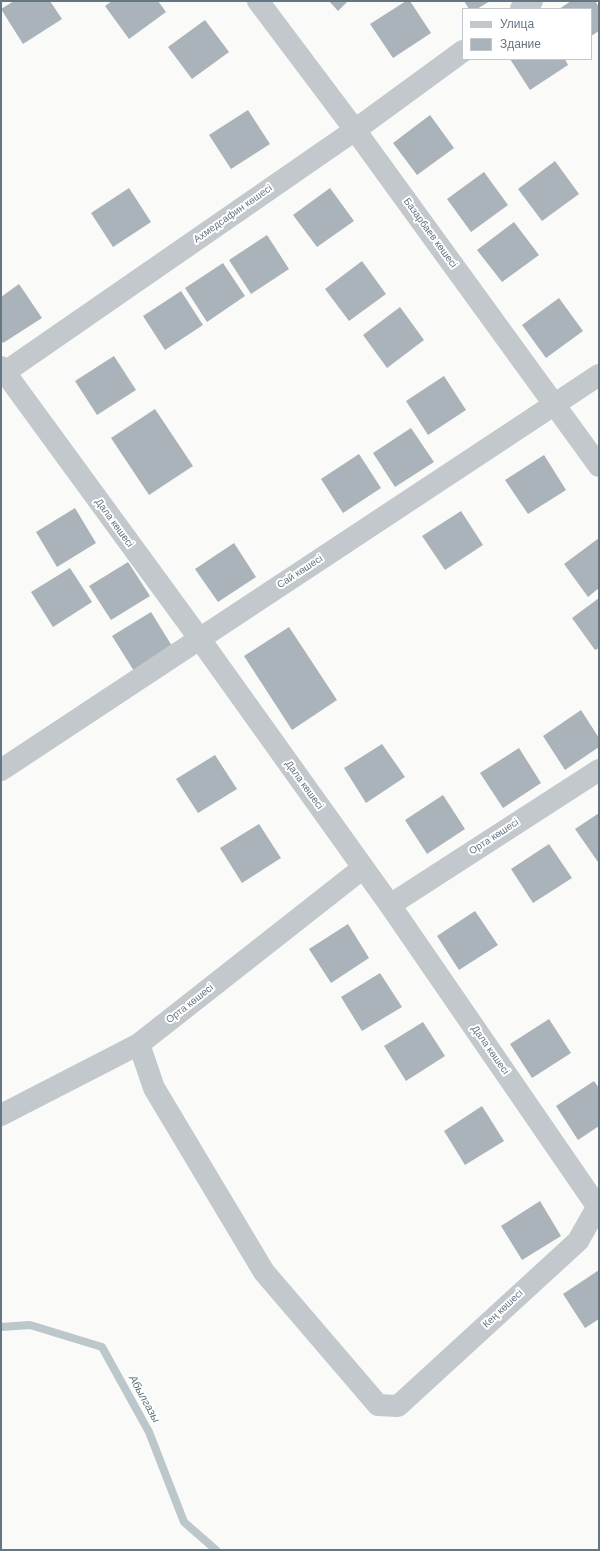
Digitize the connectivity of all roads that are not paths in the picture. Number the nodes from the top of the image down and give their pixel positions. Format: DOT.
graph roads {
  1 [pos="258,1"];
  2 [pos="532,1"];
  3 [pos="522,8"];
  4 [pos="462,52"];
  5 [pos="355,130"];
  6 [pos="2,371"];
  7 [pos="599,375"];
  8 [pos="556,405"];
  9 [pos="599,466"];
  10 [pos="199,638"];
  11 [pos="1,770"];
  12 [pos="599,770"];
  13 [pos="363,868"];
  14 [pos="390,905"];
  15 [pos="139,1044"];
  16 [pos="1,1115"];
  17 [pos="598,1206"];
  1 -- 5 [label="street, Базарбаев көшесі"];
  2 -- 3 [label="street"];
  4 -- 5 [label="street, Ахмедсафин көшесі"];
  5 -- 6 [label="street, Ахмедсафин көшесі"];
  5 -- 8 [label="street, Базарбаев көшесі"];
  6 -- 10 [label="street, Дала көшесі"];
  7 -- 8 [label="street, Сай көшесі"];
  8 -- 9 [label="street, Базарбаев көшесі"];
  8 -- 10 [label="street, Сай көшесі"];
  10 -- 11 [label="street, Сай көшесі"];
  10 -- 13 [label="street, Дала көшесі"];
  12 -- 14 [label="street, Орта көшесі"];
  13 -- 14 [label="street, Дала көшесі"];
  13 -- 15 [label="street, Орта көшесі"];
  14 -- 17 [label="street, Дала көшесі"];
  15 -- 16 [label="street, Орта көшесі"];
  15 -- 17 [label="street, Кең көшесі"];
}
